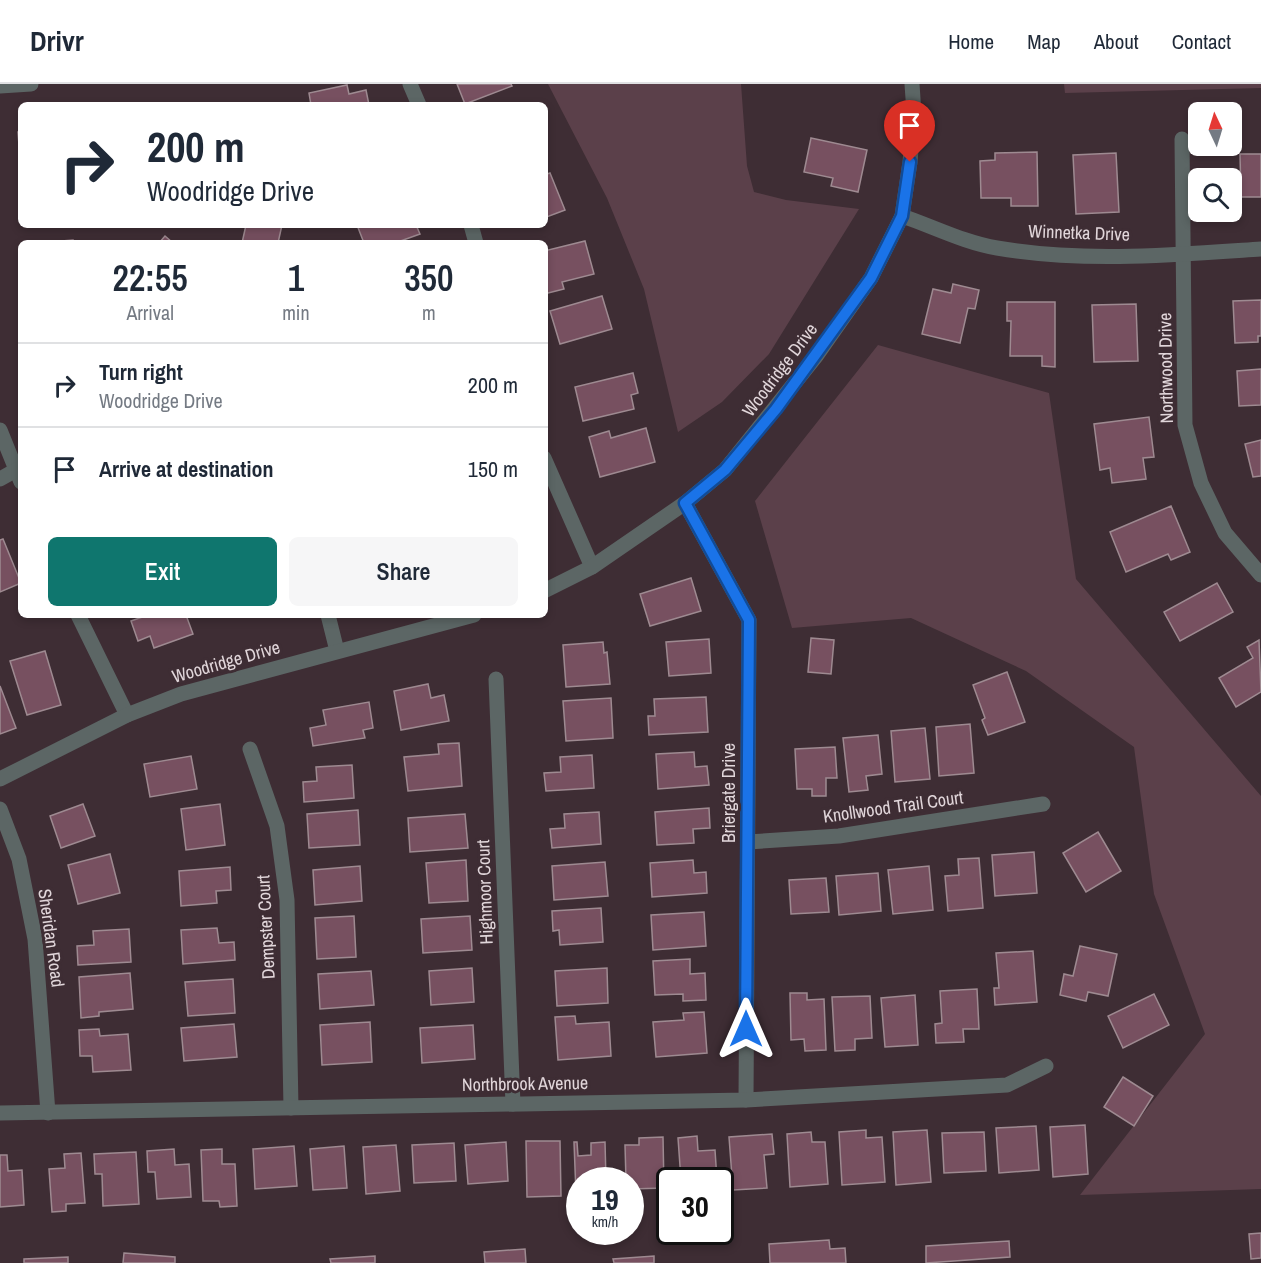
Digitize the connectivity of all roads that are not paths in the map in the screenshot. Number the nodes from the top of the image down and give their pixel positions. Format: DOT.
graph roads {
  1 [pos="31,84"];
  2 [pos="410,84"];
  3 [pos="912,84"];
  4 [pos="0,86"];
  5 [pos="418,102"];
  6 [pos="1182,140"];
  7 [pos="902,216"];
  8 [pos="1261,249"];
  9 [pos="1183,255"];
  10 [pos="0,430"];
  11 [pos="548,467"];
  12 [pos="18,474"];
  13 [pos="18,476"];
  14 [pos="0,479"];
  15 [pos="685,503"];
  16 [pos="592,567"];
  17 [pos="1261,575"];
  18 [pos="548,589"];
  19 [pos="80,618"];
  20 [pos="329,618"];
  21 [pos="463,618"];
  22 [pos="337,651"];
  23 [pos="496,679"];
  24 [pos="128,715"];
  25 [pos="250,749"];
  26 [pos="0,779"];
  27 [pos="1043,804"];
  28 [pos="0,809"];
  29 [pos="748,842"];
  30 [pos="1046,1066"];
  31 [pos="746,1100"];
  32 [pos="513,1104"];
  33 [pos="291,1108"];
  34 [pos="0,1113"];
  35 [pos="48,1113"];
  1 -- 4 [label="street"];
  2 -- 5 [label="street"];
  3 -- 7 [label="street, Woodridge Drive"];
  6 -- 9 [label="street, Northwood Drive"];
  7 -- 9 [label="street, Winnetka Drive"];
  7 -- 15 [label="street, Woodridge Drive"];
  8 -- 9 [label="street, Winnetka Drive"];
  9 -- 17 [label="street, Northwood Drive"];
  10 -- 12 [label="street"];
  11 -- 16 [label="street"];
  13 -- 14 [label="street"];
  15 -- 16 [label="street, Woodridge Drive"];
  15 -- 29 [label="street, Briergate Drive"];
  16 -- 18 [label="street, Woodridge Drive"];
  19 -- 24 [label="street"];
  20 -- 22 [label="street"];
  21 -- 22 [label="street, Woodridge Drive"];
  22 -- 24 [label="street, Woodridge Drive"];
  23 -- 32 [label="street, Highmoor Court"];
  24 -- 26 [label="street, Woodridge Drive"];
  25 -- 33 [label="street, Dempster Court"];
  27 -- 29 [label="street, Knollwood Trail Court"];
  28 -- 35 [label="street, Sheridan Road"];
  29 -- 31 [label="street, Briergate Drive"];
  30 -- 31 [label="street, Northbrook Avenue"];
  31 -- 32 [label="street, Northbrook Avenue"];
  32 -- 33 [label="street, Northbrook Avenue"];
  33 -- 35 [label="street, Northbrook Avenue"];
  34 -- 35 [label="street, Northbrook Avenue"];
}
